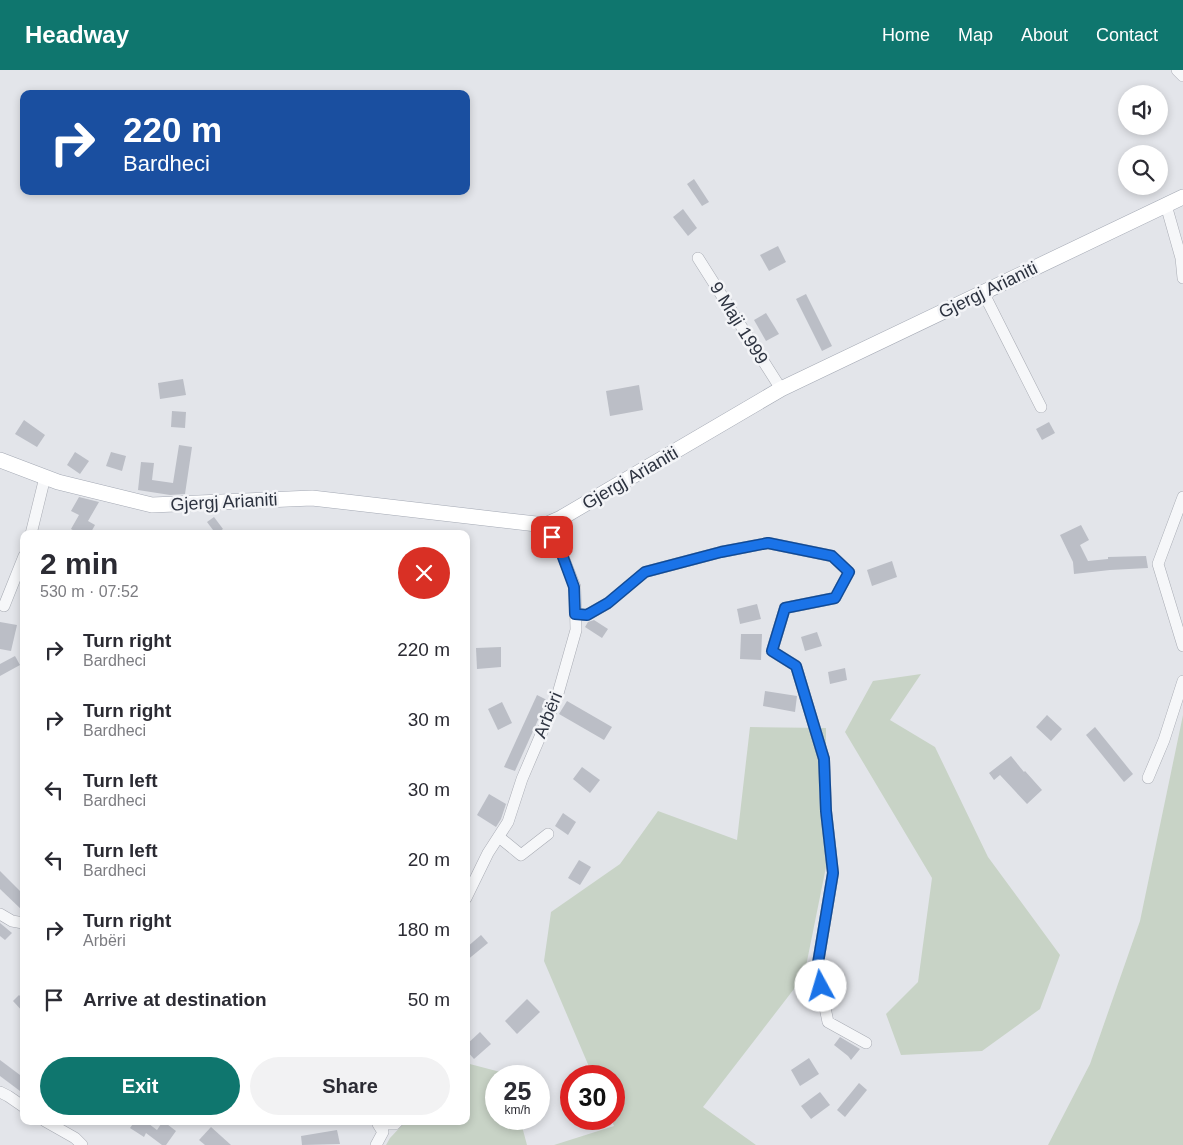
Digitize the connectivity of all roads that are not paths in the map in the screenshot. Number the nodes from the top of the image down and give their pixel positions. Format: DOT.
graph roads {
  1 [pos="1177,70"];
  2 [pos="1183,76"];
  3 [pos="1183,197"];
  4 [pos="1166,205"];
  5 [pos="698,258"];
  6 [pos="1183,278"];
  7 [pos="983,292"];
  8 [pos="781,389"];
  9 [pos="1041,407"];
  10 [pos="0,460"];
  11 [pos="45,478"];
  12 [pos="1183,497"];
  13 [pos="545,525"];
  14 [pos="32,530"];
  15 [pos="20,566"];
  16 [pos="4,606"];
  17 [pos="575,614"];
  18 [pos="1183,646"];
  19 [pos="1183,680"];
  20 [pos="1148,778"];
  21 [pos="548,834"];
  22 [pos="499,837"];
  23 [pos="470,890"];
  24 [pos="0,914"];
  25 [pos="20,923"];
  26 [pos="866,1043"];
  27 [pos="0,1092"];
  28 [pos="20,1104"];
  29 [pos="52,1125"];
  30 [pos="376,1125"];
  31 [pos="82,1145"];
  32 [pos="376,1145"];
  1 -- 2 [label="street"];
  3 -- 4 [label="main road, Gjergj Arianiti"];
  4 -- 6 [label="street"];
  4 -- 7 [label="main road, Gjergj Arianiti"];
  5 -- 8 [label="street, 9 Maji 1999"];
  7 -- 8 [label="main road, Gjergj Arianiti"];
  7 -- 9 [label="street"];
  8 -- 13 [label="main road, Gjergj Arianiti"];
  10 -- 11 [label="main road, Gjergj Arianiti"];
  11 -- 13 [label="main road, Gjergj Arianiti"];
  11 -- 14 [label="street"];
  12 -- 18 [label="street"];
  13 -- 17 [label="street, Arbëri"];
  15 -- 16 [label="street"];
  17 -- 22 [label="street, Arbëri"];
  17 -- 26 [label="street"];
  19 -- 20 [label="street"];
  21 -- 22 [label="street"];
  22 -- 23 [label="street, Arbëri"];
  24 -- 25 [label="street"];
  27 -- 28 [label="street"];
  29 -- 31 [label="street"];
  30 -- 32 [label="street"];
}
